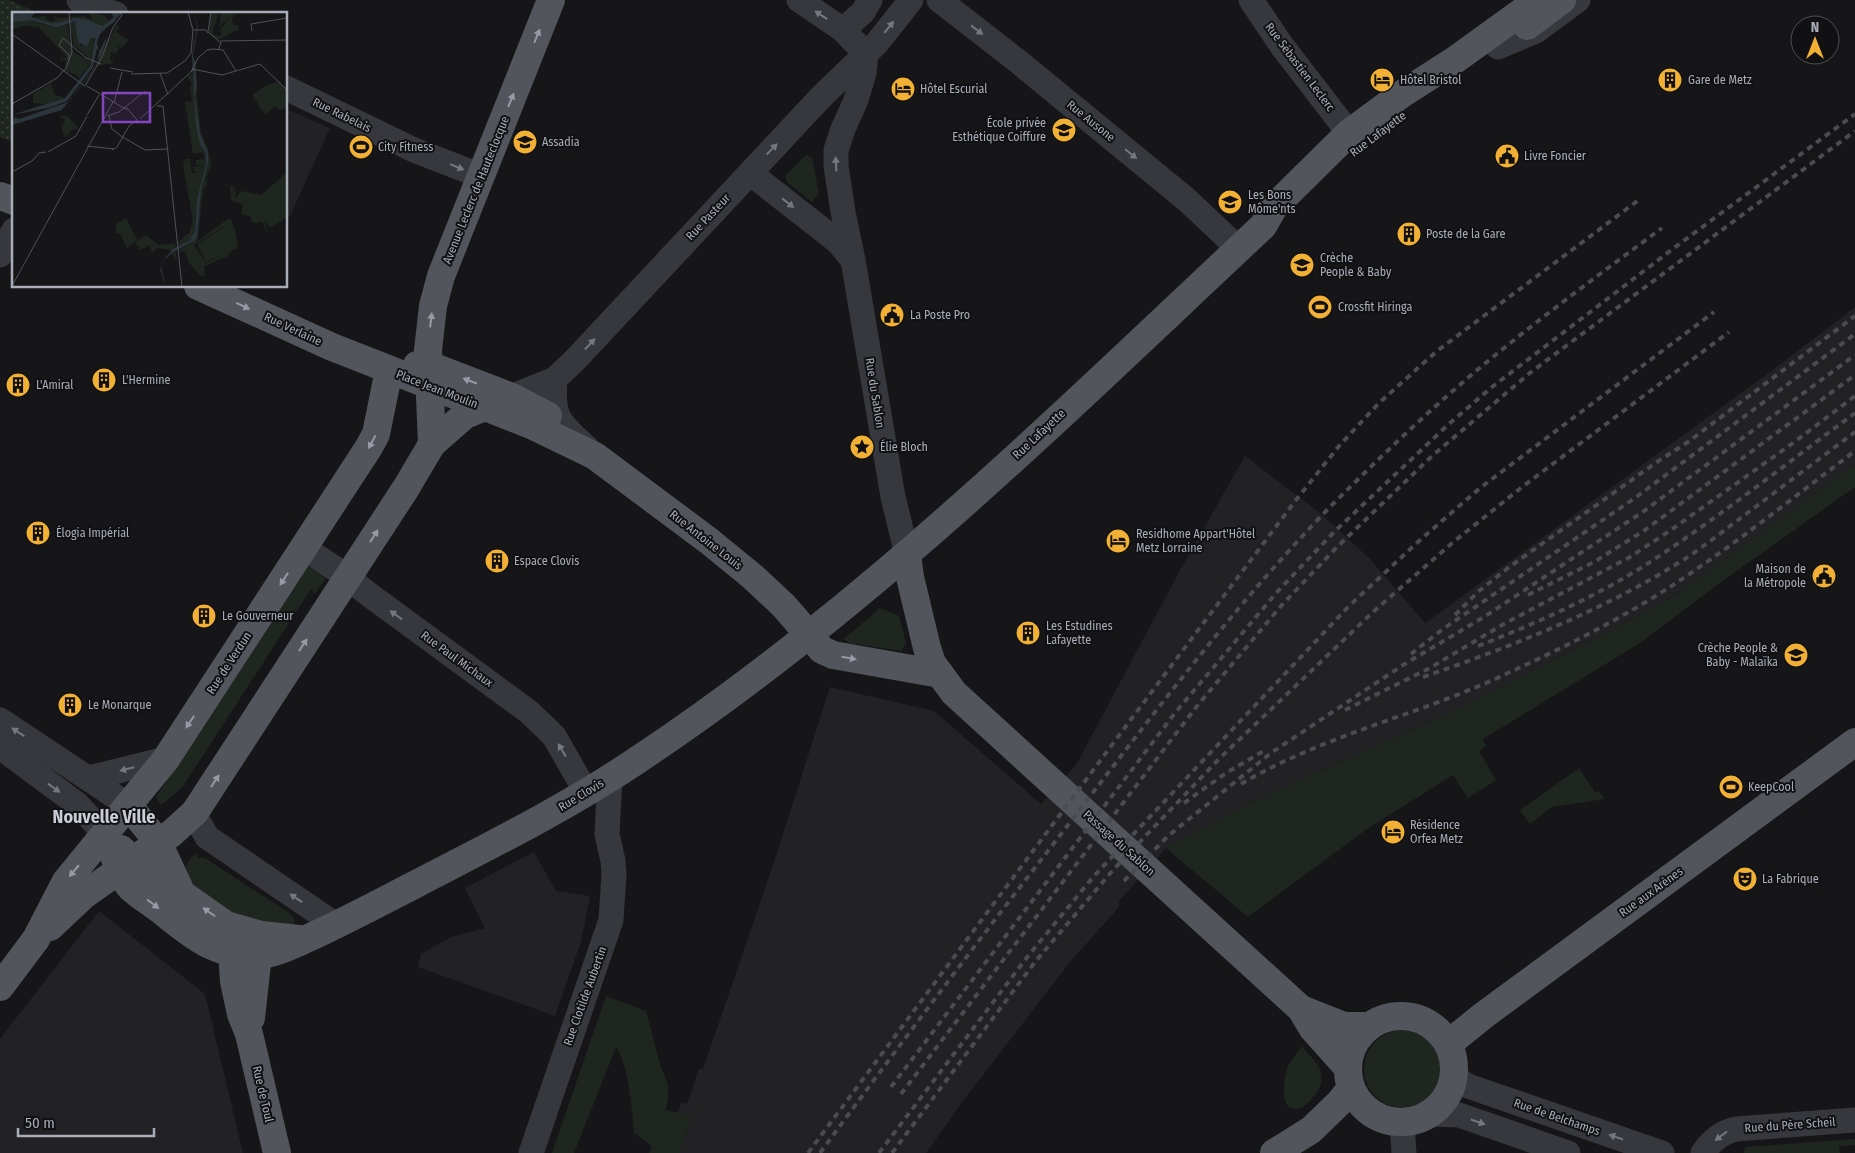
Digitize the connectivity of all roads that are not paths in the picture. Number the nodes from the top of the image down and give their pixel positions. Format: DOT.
graph roads {
  1 [pos="79,0"];
  2 [pos="551,0"];
  3 [pos="799,0"];
  4 [pos="870,0"];
  5 [pos="911,0"];
  6 [pos="938,0"];
  7 [pos="1252,0"];
  8 [pos="1520,0"];
  9 [pos="1538,0"];
  10 [pos="1562,0"];
  11 [pos="1578,0"];
  12 [pos="109,12"];
  13 [pos="843,30"];
  14 [pos="1498,47"];
  15 [pos="866,54"];
  16 [pos="288,89"];
  17 [pos="1402,94"];
  18 [pos="1349,144"];
  19 [pos="750,172"];
  20 [pos="481,176"];
  21 [pos="0,196"];
  22 [pos="12,200"];
  23 [pos="12,234"];
  24 [pos="1239,248"];
  25 [pos="0,255"];
  26 [pos="853,260"];
  27 [pos="202,288"];
  28 [pos="389,370"];
  29 [pos="429,376"];
  30 [pos="555,379"];
  31 [pos="512,397"];
  32 [pos="485,407"];
  33 [pos="560,422"];
  34 [pos="432,444"];
  35 [pos="595,456"];
  36 [pos="304,548"];
  37 [pos="907,554"];
  38 [pos="348,577"];
  39 [pos="808,635"];
  40 [pos="940,674"];
  41 [pos="0,720"];
  42 [pos="1855,742"];
  43 [pos="0,747"];
  44 [pos="166,759"];
  45 [pos="89,778"];
  46 [pos="610,778"];
  47 [pos="584,794"];
  48 [pos="128,805"];
  49 [pos="195,812"];
  50 [pos="105,834"];
  51 [pos="607,834"];
  52 [pos="158,842"];
  53 [pos="127,864"];
  54 [pos="182,894"];
  55 [pos="336,925"];
  56 [pos="36,939"];
  57 [pos="247,943"];
  58 [pos="0,987"];
  59 [pos="1301,1009"];
  60 [pos="1369,1026"];
  61 [pos="1448,1044"];
  62 [pos="1454,1077"];
  63 [pos="1355,1088"];
  64 [pos="1430,1114"];
  65 [pos="1855,1120"];
  66 [pos="1402,1123"];
  67 [pos="1277,1152"];
  68 [pos="277,1153"];
  69 [pos="530,1153"];
  70 [pos="1404,1153"];
  71 [pos="1568,1153"];
  72 [pos="1662,1153"];
  73 [pos="1704,1153"];
  1 -- 12 [label="street"];
  20 -- 2 [label="main road, Avenue Leclerc de Hauteclocque, one-way"];
  13 -- 3 [label="street, one-way"];
  4 -- 13 [label="street"];
  15 -- 5 [label="street, Rue Pasteur, one-way"];
  6 -- 24 [label="street, Rue Ausone, one-way"];
  7 -- 18 [label="street, Rue Sébastien Leclerc"];
  8 -- 17 [label="street, Rue Lafayette"];
  9 -- 17 [label="main road, Rue Lafayette"];
  10 -- 14 [label="main road, Rue Lafayette"];
  11 -- 14 [label="street, Rue Lafayette"];
  13 -- 15 [label="street"];
  14 -- 18 [label="main road, Rue Lafayette"];
  19 -- 15 [label="street, Rue Pasteur, one-way"];
  26 -- 15 [label="street, Rue du Sablon, one-way"];
  16 -- 20 [label="street, Rue Rabelais, one-way"];
  17 -- 18 [label="main road, Rue Lafayette"];
  18 -- 24 [label="main road, Rue Lafayette"];
  19 -- 26 [label="street, one-way"];
  30 -- 19 [label="street, Rue Pasteur, one-way"];
  29 -- 20 [label="main road, Avenue Leclerc de Hauteclocque, one-way"];
  21 -- 22 [label="main road"];
  23 -- 25 [label="street"];
  24 -- 37 [label="main road, Rue Lafayette"];
  26 -- 37 [label="street, Rue du Sablon"];
  27 -- 28 [label="main road, Rue Verlaine, one-way"];
  28 -- 29 [label="main road"];
  28 -- 36 [label="main road, Rue de Verdun, one-way"];
  31 -- 29 [label="main road, one-way"];
  29 -- 32 [label="main road, Place Jean Moulin"];
  29 -- 34 [label="main road"];
  30 -- 31 [label="street, Rue Pasteur"];
  30 -- 33 [label="street"];
  31 -- 32 [label="street, Rue Pasteur"];
  31 -- 33 [label="main road"];
  32 -- 34 [label="main road, Rue de Verdun"];
  32 -- 35 [label="main road, Rue Antoine Louis"];
  33 -- 35 [label="street, Rue Antoine Louis"];
  38 -- 34 [label="main road, Rue de Verdun, one-way"];
  35 -- 39 [label="main road, Rue Antoine Louis"];
  36 -- 38 [label="street, Rue Paul Michaux"];
  36 -- 44 [label="main road, Rue de Verdun, one-way"];
  37 -- 39 [label="main road, Rue Lafayette"];
  37 -- 40 [label="main road, Passage du Sablon"];
  47 -- 38 [label="street, Rue Paul Michaux, one-way"];
  49 -- 38 [label="main road, Rue de Verdun, one-way"];
  39 -- 40 [label="main road, one-way"];
  39 -- 46 [label="main road, Rue Clovis"];
  40 -- 59 [label="main road, Passage du Sablon"];
  45 -- 41 [label="street, one-way"];
  42 -- 61 [label="main road, Rue aux Arènes"];
  43 -- 50 [label="street, one-way"];
  44 -- 45 [label="street, one-way"];
  44 -- 48 [label="main road, Rue de Verdun"];
  45 -- 48 [label="street"];
  46 -- 47 [label="main road, Rue Clovis"];
  46 -- 51 [label="street, Rue Clotilde Aubertin"];
  47 -- 51 [label="street, Rue Clotilde Aubertin"];
  47 -- 55 [label="main road, Rue Clovis"];
  48 -- 50 [label="main road, Rue de Verdun"];
  48 -- 52 [label="main road"];
  49 -- 52 [label="main road, Rue de Verdun"];
  55 -- 49 [label="street, one-way"];
  50 -- 53 [label="main road"];
  50 -- 56 [label="main road, Rue de Verdun, one-way"];
  51 -- 69 [label="street, Rue Clotilde Aubertin"];
  52 -- 53 [label="main road, Rue de Verdun"];
  52 -- 54 [label="main road"];
  53 -- 54 [label="main road"];
  53 -- 56 [label="main road, Rue de Verdun"];
  53 -- 57 [label="main road, one-way"];
  57 -- 54 [label="main road, one-way"];
  55 -- 57 [label="main road, Rue Clovis"];
  56 -- 58 [label="main road, Rue de Verdun"];
  57 -- 68 [label="main road, Rue de Toul"];
  59 -- 60 [label="main road, Passage du Sablon"];
  59 -- 63 [label="main road, Passage du Sablon"];
  60 -- 61 [label="main road"];
  60 -- 63 [label="main road"];
  61 -- 62 [label="main road"];
  62 -- 64 [label="main road"];
  72 -- 62 [label="street, Rue de Belchamps, one-way"];
  63 -- 66 [label="main road"];
  63 -- 67 [label="main road"];
  64 -- 66 [label="main road"];
  64 -- 71 [label="street, one-way"];
  65 -- 73 [label="street, Rue du Père Scheil, one-way"];
  66 -- 70 [label="street"];
}
